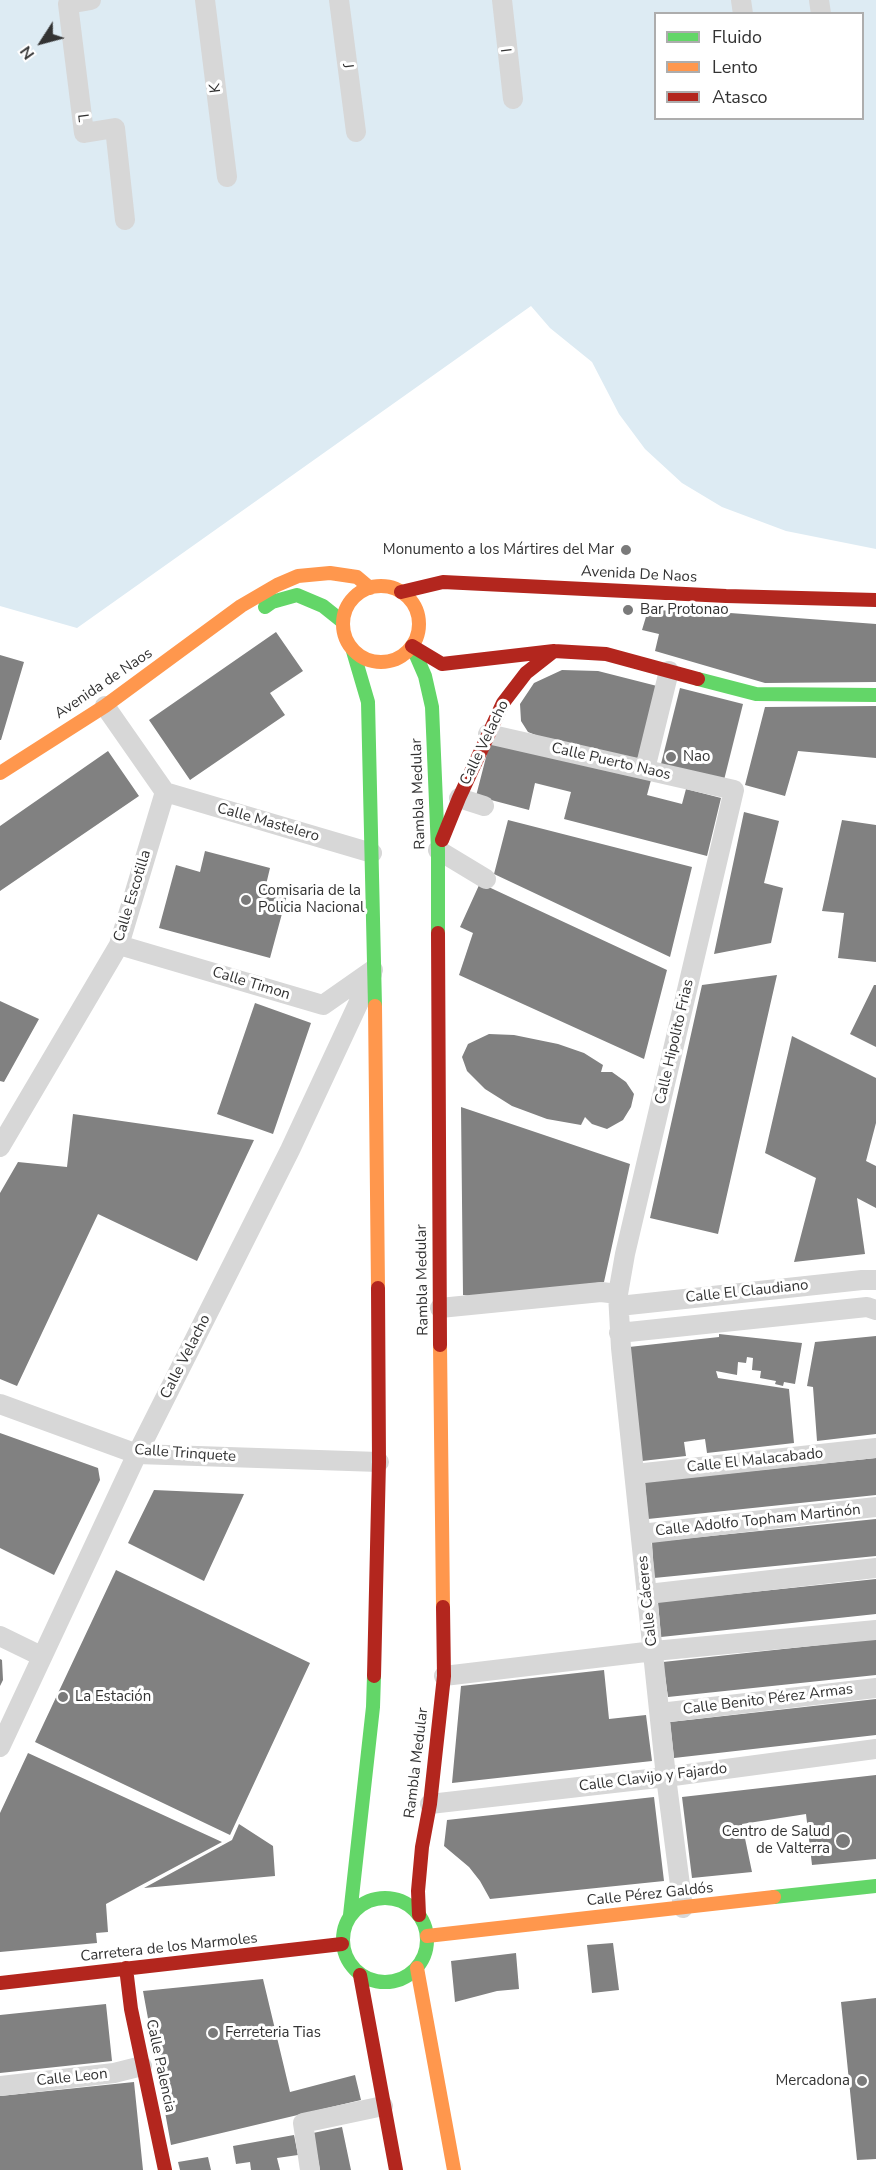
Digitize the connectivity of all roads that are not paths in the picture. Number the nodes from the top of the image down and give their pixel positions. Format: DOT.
graph roads {
  1 [pos="92,0"];
  2 [pos="205,0"];
  3 [pos="339,0"];
  4 [pos="502,0"];
  5 [pos="513,99"];
  6 [pos="356,132"];
  7 [pos="227,177"];
  8 [pos="125,220"];
  9 [pos="370,588"];
  10 [pos="401,592"];
  11 [pos="876,600"];
  12 [pos="224,620"];
  13 [pos="343,622"];
  14 [pos="412,646"];
  15 [pos="353,651"];
  16 [pos="554,651"];
  17 [pos="669,671"];
  18 [pos="876,694"];
  19 [pos="105,706"];
  20 [pos="488,734"];
  21 [pos="645,769"];
  22 [pos="0,773"];
  23 [pos="734,790"];
  24 [pos="165,792"];
  25 [pos="459,798"];
  26 [pos="484,806"];
  27 [pos="438,850"];
  28 [pos="372,853"];
  29 [pos="486,879"];
  30 [pos="119,945"];
  31 [pos="375,968"];
  32 [pos="0,1147"];
  33 [pos="876,1280"];
  34 [pos="618,1300"];
  35 [pos="440,1308"];
  36 [pos="876,1310"];
  37 [pos="619,1333"];
  38 [pos="0,1404"];
  39 [pos="876,1448"];
  40 [pos="137,1454"];
  41 [pos="379,1462"];
  42 [pos="635,1474"];
  43 [pos="876,1507"];
  44 [pos="641,1534"];
  45 [pos="876,1568"];
  46 [pos="648,1594"];
  47 [pos="876,1629"];
  48 [pos="0,1636"];
  49 [pos="654,1651"];
  50 [pos="41,1656"];
  51 [pos="444,1676"];
  52 [pos="876,1688"];
  53 [pos="660,1713"];
  54 [pos="0,1747"];
  55 [pos="876,1749"];
  56 [pos="666,1777"];
  57 [pos="430,1804"];
  58 [pos="876,1886"];
  59 [pos="682,1908"];
  60 [pos="350,1915"];
  61 [pos="419,1915"];
  62 [pos="427,1936"];
  63 [pos="342,1944"];
  64 [pos="126,1968"];
  65 [pos="417,1968"];
  66 [pos="360,1975"];
  67 [pos="0,1983"];
  68 [pos="142,2066"];
  69 [pos="0,2086"];
  70 [pos="383,2106"];
  71 [pos="165,2170"];
  72 [pos="310,2170"];
  73 [pos="396,2170"];
  74 [pos="454,2170"];
  1 -- 8 [label="street, L"];
  2 -- 7 [label="street, K"];
  3 -- 6 [label="street, J"];
  4 -- 5 [label="street, I"];
  9 -- 10 [label="main road"];
  9 -- 12 [label="main road, Avenida de Naos"];
  9 -- 13 [label="main road"];
  10 -- 11 [label="main road, Avenida De Naos"];
  10 -- 14 [label="main road"];
  12 -- 13 [label="main road, Avenida de Naos"];
  12 -- 19 [label="main road, Avenida de Naos"];
  13 -- 15 [label="main road"];
  14 -- 15 [label="main road"];
  14 -- 16 [label="main road"];
  14 -- 27 [label="main road, Rambla Medular"];
  15 -- 28 [label="main road"];
  16 -- 17 [label="main road"];
  16 -- 20 [label="main road, Calle Velacho"];
  17 -- 18 [label="main road"];
  17 -- 21 [label="street"];
  19 -- 22 [label="main road, Avenida de Naos"];
  19 -- 24 [label="street"];
  20 -- 21 [label="street, Calle Puerto Naos"];
  20 -- 25 [label="main road, Calle Velacho"];
  21 -- 23 [label="street, Calle Puerto Naos"];
  23 -- 34 [label="street, Calle Hipolito Frias"];
  24 -- 28 [label="street, Calle Mastelero"];
  24 -- 30 [label="street, Calle Escotilla"];
  25 -- 26 [label="street"];
  25 -- 27 [label="main road, Calle Velacho"];
  27 -- 29 [label="street"];
  27 -- 35 [label="main road, Rambla Medular"];
  28 -- 31 [label="main road"];
  30 -- 31 [label="street, Calle Timon"];
  30 -- 32 [label="street, Calle Escotilla"];
  31 -- 40 [label="street, Calle Velacho"];
  31 -- 41 [label="main road"];
  33 -- 34 [label="street, Calle El Claudiano"];
  34 -- 35 [label="street, Calle El Claudiano"];
  34 -- 37 [label="street, Calle Cáceres"];
  35 -- 51 [label="main road, Rambla Medular"];
  36 -- 37 [label="street, Calle El Claudiano"];
  37 -- 42 [label="street, Calle Cáceres"];
  38 -- 40 [label="street, Calle Trinquete"];
  39 -- 42 [label="street, Calle El Malacabado"];
  40 -- 41 [label="street, Calle Trinquete"];
  40 -- 50 [label="street, Calle Velacho"];
  41 -- 60 [label="main road"];
  42 -- 44 [label="street, Calle Cáceres"];
  43 -- 44 [label="street, Calle Adolfo Topham Martinón"];
  44 -- 46 [label="street, Calle Cáceres"];
  45 -- 46 [label="street"];
  46 -- 49 [label="street, Calle Cáceres"];
  47 -- 49 [label="street"];
  48 -- 50 [label="street"];
  49 -- 51 [label="street"];
  49 -- 53 [label="street, Calle Cáceres"];
  50 -- 54 [label="street, Calle Velacho"];
  51 -- 57 [label="main road, Rambla Medular"];
  52 -- 53 [label="street, Calle Benito Pérez Armas"];
  53 -- 56 [label="street, Calle Cáceres"];
  55 -- 56 [label="street, Calle Clavijo y Fajardo"];
  56 -- 57 [label="street, Calle Clavijo y Fajardo"];
  56 -- 59 [label="street, Calle Cáceres"];
  57 -- 61 [label="main road, Rambla Medular"];
  58 -- 59 [label="main road, Calle Pérez Galdós"];
  59 -- 62 [label="main road, Calle Pérez Galdós"];
  60 -- 61 [label="main road"];
  60 -- 63 [label="main road"];
  61 -- 62 [label="main road"];
  62 -- 65 [label="main road"];
  63 -- 64 [label="main road, Carretera de los Marmoles"];
  63 -- 66 [label="main road"];
  64 -- 67 [label="main road, Carretera de los Marmoles"];
  64 -- 68 [label="main road, Calle Palencia"];
  65 -- 66 [label="main road"];
  65 -- 74 [label="main road"];
  66 -- 70 [label="main road"];
  68 -- 69 [label="street, Calle Leon"];
  68 -- 71 [label="main road, Calle Palencia"];
  70 -- 72 [label="street"];
  70 -- 73 [label="main road"];
}
